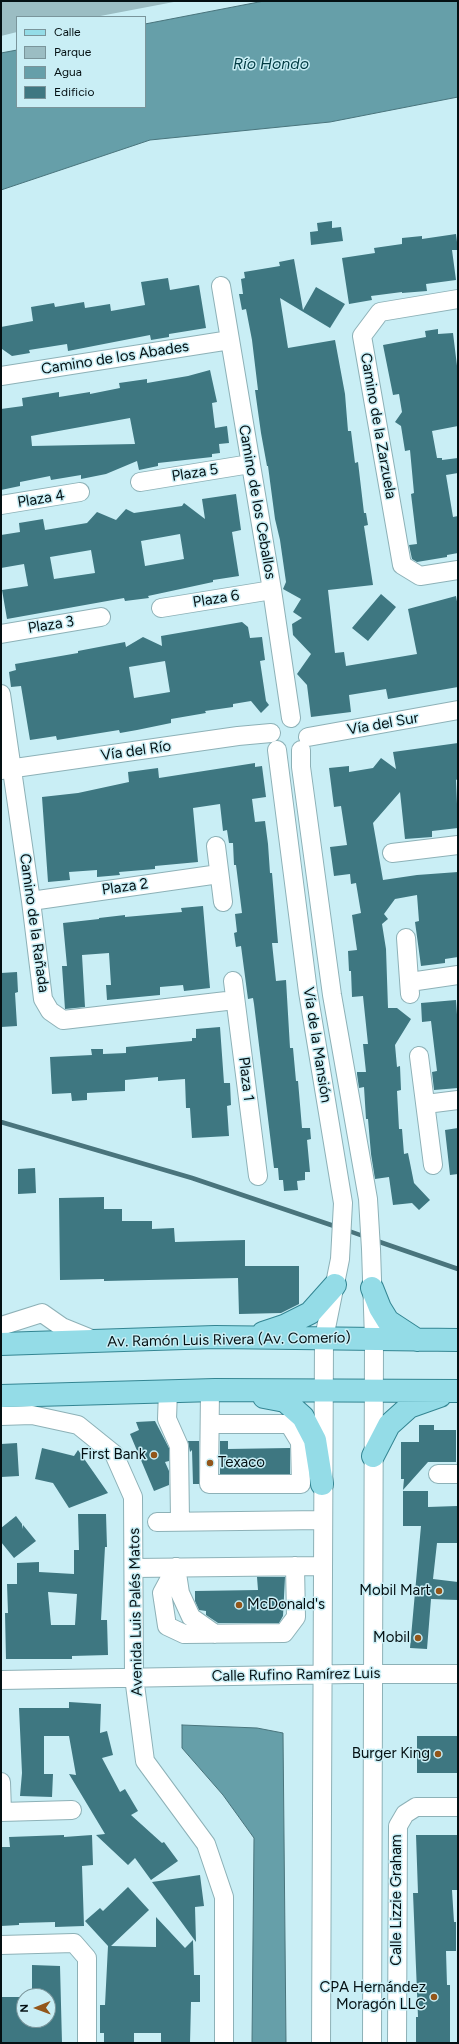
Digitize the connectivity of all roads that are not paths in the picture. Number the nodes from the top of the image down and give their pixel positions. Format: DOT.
graph roads {
  1 [pos="221,286"];
  2 [pos="458,300"];
  3 [pos="230,340"];
  4 [pos="1,376"];
  5 [pos="250,464"];
  6 [pos="140,482"];
  7 [pos="80,492"];
  8 [pos="1,505"];
  9 [pos="458,570"];
  10 [pos="272,590"];
  11 [pos="161,608"];
  12 [pos="101,617"];
  13 [pos="1,634"];
  14 [pos="1,694"];
  15 [pos="458,710"];
  16 [pos="291,718"];
  17 [pos="274,742"];
  18 [pos="304,743"];
  19 [pos="7,769"];
  20 [pos="458,845"];
  21 [pos="216,846"];
  22 [pos="392,854"];
  23 [pos="219,874"];
  24 [pos="31,901"];
  25 [pos="223,902"];
  26 [pos="406,938"];
  27 [pos="458,975"];
  28 [pos="233,982"];
  29 [pos="235,1000"];
  30 [pos="419,1056"];
  31 [pos="458,1100"];
  32 [pos="426,1104"];
  33 [pos="433,1165"];
  34 [pos="258,1176"];
  35 [pos="335,1285"];
  36 [pos="372,1288"];
  37 [pos="1,1326"];
  38 [pos="247,1338"];
  39 [pos="324,1338"];
  40 [pos="374,1339"];
  41 [pos="417,1340"];
  42 [pos="458,1340"];
  43 [pos="97,1341"];
  44 [pos="1,1344"];
  45 [pos="210,1390"];
  46 [pos="233,1390"];
  47 [pos="168,1391"];
  48 [pos="323,1391"];
  49 [pos="373,1391"];
  50 [pos="454,1391"];
  51 [pos="1,1396"];
  52 [pos="1,1416"];
  53 [pos="210,1424"];
  54 [pos="373,1456"];
  55 [pos="438,1474"];
  56 [pos="458,1474"];
  57 [pos="301,1484"];
  58 [pos="322,1484"];
  59 [pos="323,1520"];
  60 [pos="180,1521"];
  61 [pos="157,1522"];
  62 [pos="295,1566"];
  63 [pos="323,1566"];
  64 [pos="176,1567"];
  65 [pos="134,1568"];
  66 [pos="215,1634"];
  67 [pos="322,1674"];
  68 [pos="373,1674"];
  69 [pos="458,1674"];
  70 [pos="134,1677"];
  71 [pos="1,1680"];
  72 [pos="1,1782"];
  73 [pos="458,1807"];
  74 [pos="72,1810"];
  75 [pos="1,1812"];
  76 [pos="1,1945"];
  77 [pos="87,2043"];
  78 [pos="224,2043"];
  79 [pos="321,2043"];
  80 [pos="372,2043"];
  81 [pos="397,2043"];
  1 -- 3 [label="street, Camino de los Ceballos"];
  2 -- 9 [label="street, Camino de la Zarzuela"];
  3 -- 4 [label="street, Camino de los Abades"];
  3 -- 5 [label="street, Camino de los Ceballos"];
  5 -- 6 [label="street, Plaza 5"];
  5 -- 10 [label="street, Camino de los Ceballos"];
  7 -- 8 [label="street, Plaza 4"];
  10 -- 11 [label="street, Plaza 6"];
  10 -- 16 [label="street, Camino de los Ceballos"];
  12 -- 13 [label="street, Plaza 3"];
  14 -- 19 [label="street, Camino de la Rañada"];
  15 -- 18 [label="street, Vía del Sur"];
  16 -- 17 [label="street"];
  16 -- 18 [label="street"];
  17 -- 18 [label="street"];
  17 -- 19 [label="street, Vía del Río"];
  17 -- 35 [label="street, Vía de la Mansión"];
  18 -- 36 [label="street, Vía de la Mansión"];
  19 -- 24 [label="street, Camino de la Rañada"];
  20 -- 22 [label="street"];
  21 -- 23 [label="street"];
  23 -- 24 [label="street, Plaza 2"];
  23 -- 25 [label="street"];
  24 -- 29 [label="street, Camino de la Rañada"];
  26 -- 27 [label="street"];
  28 -- 29 [label="street, Plaza 1"];
  29 -- 34 [label="street, Plaza 1"];
  30 -- 32 [label="street"];
  31 -- 32 [label="street"];
  32 -- 33 [label="street"];
  35 -- 38 [label="main road"];
  35 -- 39 [label="street, Vía de la Mansión"];
  36 -- 40 [label="street, Vía de la Mansión"];
  36 -- 41 [label="main road"];
  37 -- 43 [label="street"];
  38 -- 39 [label="main road, Av. Ramón Luis Rivera (Av. Comerío)"];
  38 -- 43 [label="main road, Av. Ramón Luis Rivera (Av. Comerío)"];
  39 -- 40 [label="main road, Av. Ramón Luis Rivera (Av. Comerío)"];
  39 -- 48 [label="street, Vía de la Mansión"];
  40 -- 41 [label="main road, Av. Ramón Luis Rivera (Av. Comerío)"];
  40 -- 49 [label="street, Vía de la Mansión"];
  41 -- 42 [label="main road, Av. Ramón Luis Rivera (Av. Comerío)"];
  43 -- 44 [label="main road, Av. Ramón Luis Rivera (Av. Comerío)"];
  45 -- 46 [label="main road"];
  45 -- 47 [label="main road"];
  45 -- 53 [label="street"];
  46 -- 48 [label="main road"];
  46 -- 58 [label="main road"];
  47 -- 51 [label="main road"];
  47 -- 60 [label="street"];
  48 -- 49 [label="main road"];
  48 -- 58 [label="street, Vía de la Mansión"];
  49 -- 50 [label="main road"];
  49 -- 54 [label="street, Vía de la Mansión"];
  50 -- 54 [label="main road"];
  52 -- 65 [label="street, Avenida Luis Palés Matos"];
  53 -- 57 [label="street"];
  53 -- 57 [label="street"];
  54 -- 68 [label="street, Vía de la Mansión"];
  55 -- 56 [label="street"];
  57 -- 58 [label="street"];
  58 -- 59 [label="street, Vía de la Mansión"];
  59 -- 60 [label="street"];
  59 -- 63 [label="street, Vía de la Mansión"];
  60 -- 61 [label="street"];
  62 -- 63 [label="street"];
  62 -- 64 [label="street"];
  62 -- 66 [label="street"];
  63 -- 67 [label="street, Vía de la Mansión"];
  64 -- 65 [label="street"];
  64 -- 66 [label="street"];
  64 -- 66 [label="street"];
  65 -- 70 [label="street, Avenida Luis Palés Matos"];
  67 -- 68 [label="street, Calle Rufino Ramírez Luis"];
  67 -- 70 [label="street, Calle Rufino Ramírez Luis"];
  67 -- 79 [label="street, Vía de la Mansión"];
  68 -- 69 [label="street, Calle Rufino Ramírez Luis"];
  68 -- 80 [label="street, Vía de la Mansión"];
  70 -- 71 [label="street, Calle Rufino Ramírez Luis"];
  70 -- 78 [label="street, Avenida Luis Palés Matos"];
  72 -- 75 [label="street"];
  73 -- 81 [label="street, Calle Lizzie Graham"];
  74 -- 75 [label="street"];
  76 -- 77 [label="street"];
}
